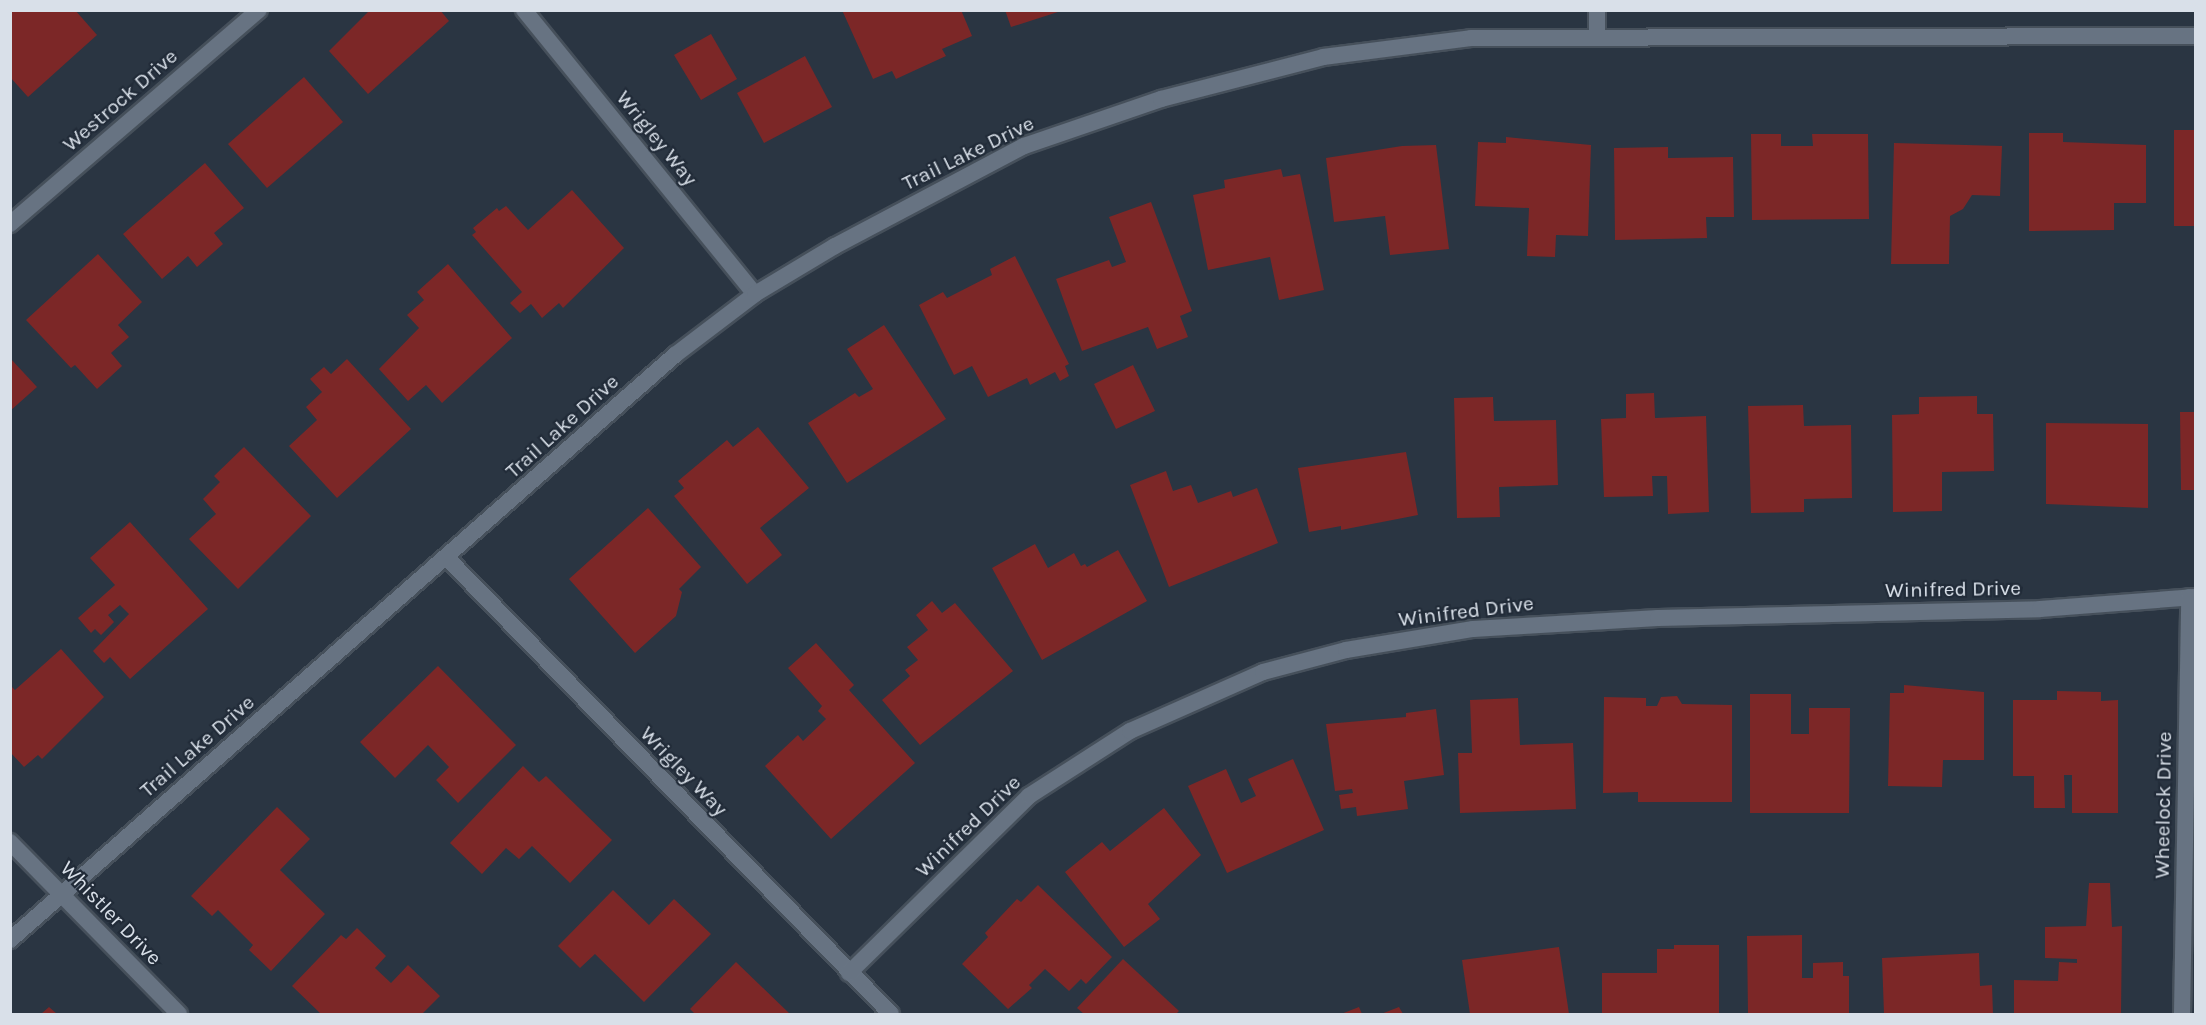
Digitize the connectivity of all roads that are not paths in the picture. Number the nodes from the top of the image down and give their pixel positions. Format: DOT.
graph roads {
  1 [pos="259,10"];
  2 [pos="524,10"];
  3 [pos="1597,10"];
  4 [pos="1597,35"];
  5 [pos="2196,36"];
  6 [pos="10,224"];
  7 [pos="755,294"];
  8 [pos="447,558"];
  9 [pos="2192,597"];
  10 [pos="10,842"];
  11 [pos="61,894"];
  12 [pos="10,940"];
  13 [pos="849,973"];
  14 [pos="178,1014"];
  15 [pos="891,1014"];
  16 [pos="2182,1014"];
  1 -- 6 [label="street, Westrock Drive"];
  2 -- 7 [label="street, Wrigley Way"];
  3 -- 4 [label="street"];
  4 -- 5 [label="street, Trail Lake Drive"];
  4 -- 7 [label="street, Trail Lake Drive"];
  7 -- 8 [label="street, Trail Lake Drive"];
  8 -- 11 [label="street, Trail Lake Drive"];
  8 -- 13 [label="street, Wrigley Way"];
  9 -- 13 [label="street, Winifred Drive"];
  9 -- 16 [label="street, Wheelock Drive"];
  10 -- 11 [label="street, Whistler Drive"];
  11 -- 12 [label="street, Trail Lake Drive"];
  11 -- 14 [label="street, Whistler Drive"];
  13 -- 15 [label="street, Wrigley Way"];
}
